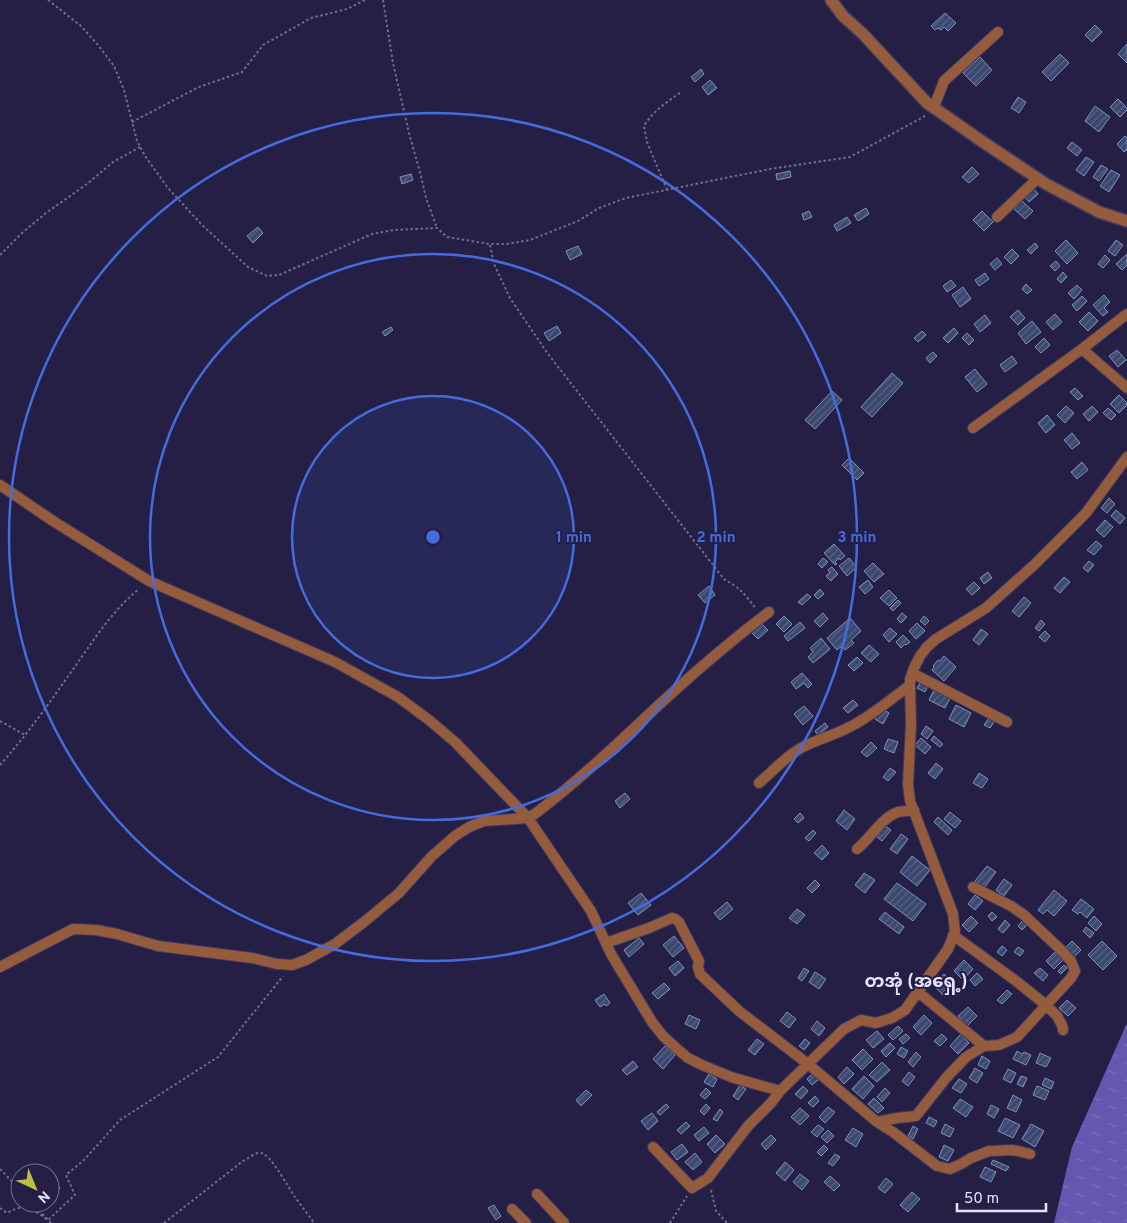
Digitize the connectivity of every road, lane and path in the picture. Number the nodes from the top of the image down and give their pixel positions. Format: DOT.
graph roads {
  1 [pos="48,0"];
  2 [pos="365,0"];
  3 [pos="383,0"];
  4 [pos="831,0"];
  5 [pos="998,32"];
  6 [pos="681,92"];
  7 [pos="934,107"];
  8 [pos="132,122"];
  9 [pos="140,147"];
  10 [pos="1037,178"];
  11 [pos="667,190"];
  12 [pos="997,217"];
  13 [pos="1127,221"];
  14 [pos="437,228"];
  15 [pos="490,244"];
  16 [pos="0,255"];
  17 [pos="1127,314"];
  18 [pos="1082,349"];
  19 [pos="1127,388"];
  20 [pos="973,428"];
  21 [pos="1126,460"];
  22 [pos="0,485"];
  23 [pos="149,581"];
  24 [pos="765,614"];
  25 [pos="912,673"];
  26 [pos="910,685"];
  27 [pos="0,721"];
  28 [pos="1007,722"];
  29 [pos="25,735"];
  30 [pos="0,766"];
  31 [pos="760,783"];
  32 [pos="914,810"];
  33 [pos="528,818"];
  34 [pos="857,849"];
  35 [pos="973,887"];
  36 [pos="953,935"];
  37 [pos="606,943"];
  38 [pos="292,965"];
  39 [pos="0,967"];
  40 [pos="918,992"];
  41 [pos="1046,1005"];
  42 [pos="1063,1030"];
  43 [pos="984,1046"];
  44 [pos="808,1064"];
  45 [pos="780,1091"];
  46 [pos="877,1122"];
  47 [pos="653,1148"];
  48 [pos="1030,1154"];
  49 [pos="0,1169"];
  50 [pos="708,1178"];
  51 [pos="10,1180"];
  52 [pos="692,1188"];
  53 [pos="537,1194"];
  54 [pos="0,1208"];
  55 [pos="512,1209"];
  56 [pos="41,1213"];
  57 [pos="48,1220"];
  58 [pos="51,1223"];
  59 [pos="164,1223"];
  60 [pos="314,1223"];
  61 [pos="526,1223"];
  62 [pos="564,1223"];
  63 [pos="670,1223"];
  64 [pos="727,1223"];
  1 -- 8 [label="path"];
  2 -- 8 [label="path"];
  3 -- 14 [label="path"];
  4 -- 7 [label="street"];
  5 -- 7 [label="street"];
  6 -- 11 [label="path"];
  7 -- 10 [label="street"];
  7 -- 11 [label="path"];
  8 -- 9 [label="path"];
  9 -- 14 [label="path"];
  9 -- 16 [label="path"];
  10 -- 12 [label="street"];
  10 -- 13 [label="street"];
  11 -- 15 [label="path"];
  14 -- 15 [label="path"];
  15 -- 24 [label="path"];
  17 -- 18 [label="street"];
  18 -- 19 [label="street"];
  18 -- 20 [label="street"];
  21 -- 25 [label="street"];
  22 -- 23 [label="street"];
  23 -- 29 [label="path"];
  23 -- 33 [label="street"];
  24 -- 33 [label="street"];
  25 -- 26 [label="street"];
  25 -- 28 [label="street"];
  26 -- 31 [label="street"];
  26 -- 32 [label="street"];
  27 -- 29 [label="path"];
  29 -- 30 [label="path"];
  32 -- 34 [label="street"];
  32 -- 36 [label="street"];
  33 -- 37 [label="street"];
  33 -- 38 [label="street"];
  35 -- 41 [label="street"];
  36 -- 40 [label="street"];
  36 -- 41 [label="street"];
  37 -- 44 [label="street"];
  37 -- 45 [label="street"];
  38 -- 39 [label="street"];
  38 -- 57 [label="path"];
  40 -- 43 [label="street"];
  40 -- 44 [label="street"];
  41 -- 42 [label="street"];
  41 -- 43 [label="street"];
  43 -- 46 [label="street"];
  44 -- 45 [label="street"];
  44 -- 46 [label="street"];
  45 -- 50 [label="street"];
  46 -- 48 [label="street"];
  47 -- 52 [label="street"];
  49 -- 51 [label="path"];
  50 -- 52 [label="street"];
  50 -- 64 [label="path"];
  52 -- 63 [label="path"];
  53 -- 62 [label="street"];
  54 -- 57 [label="path"];
  55 -- 61 [label="street"];
  56 -- 57 [label="path"];
  57 -- 58 [label="path"];
  59 -- 60 [label="path"];
}
